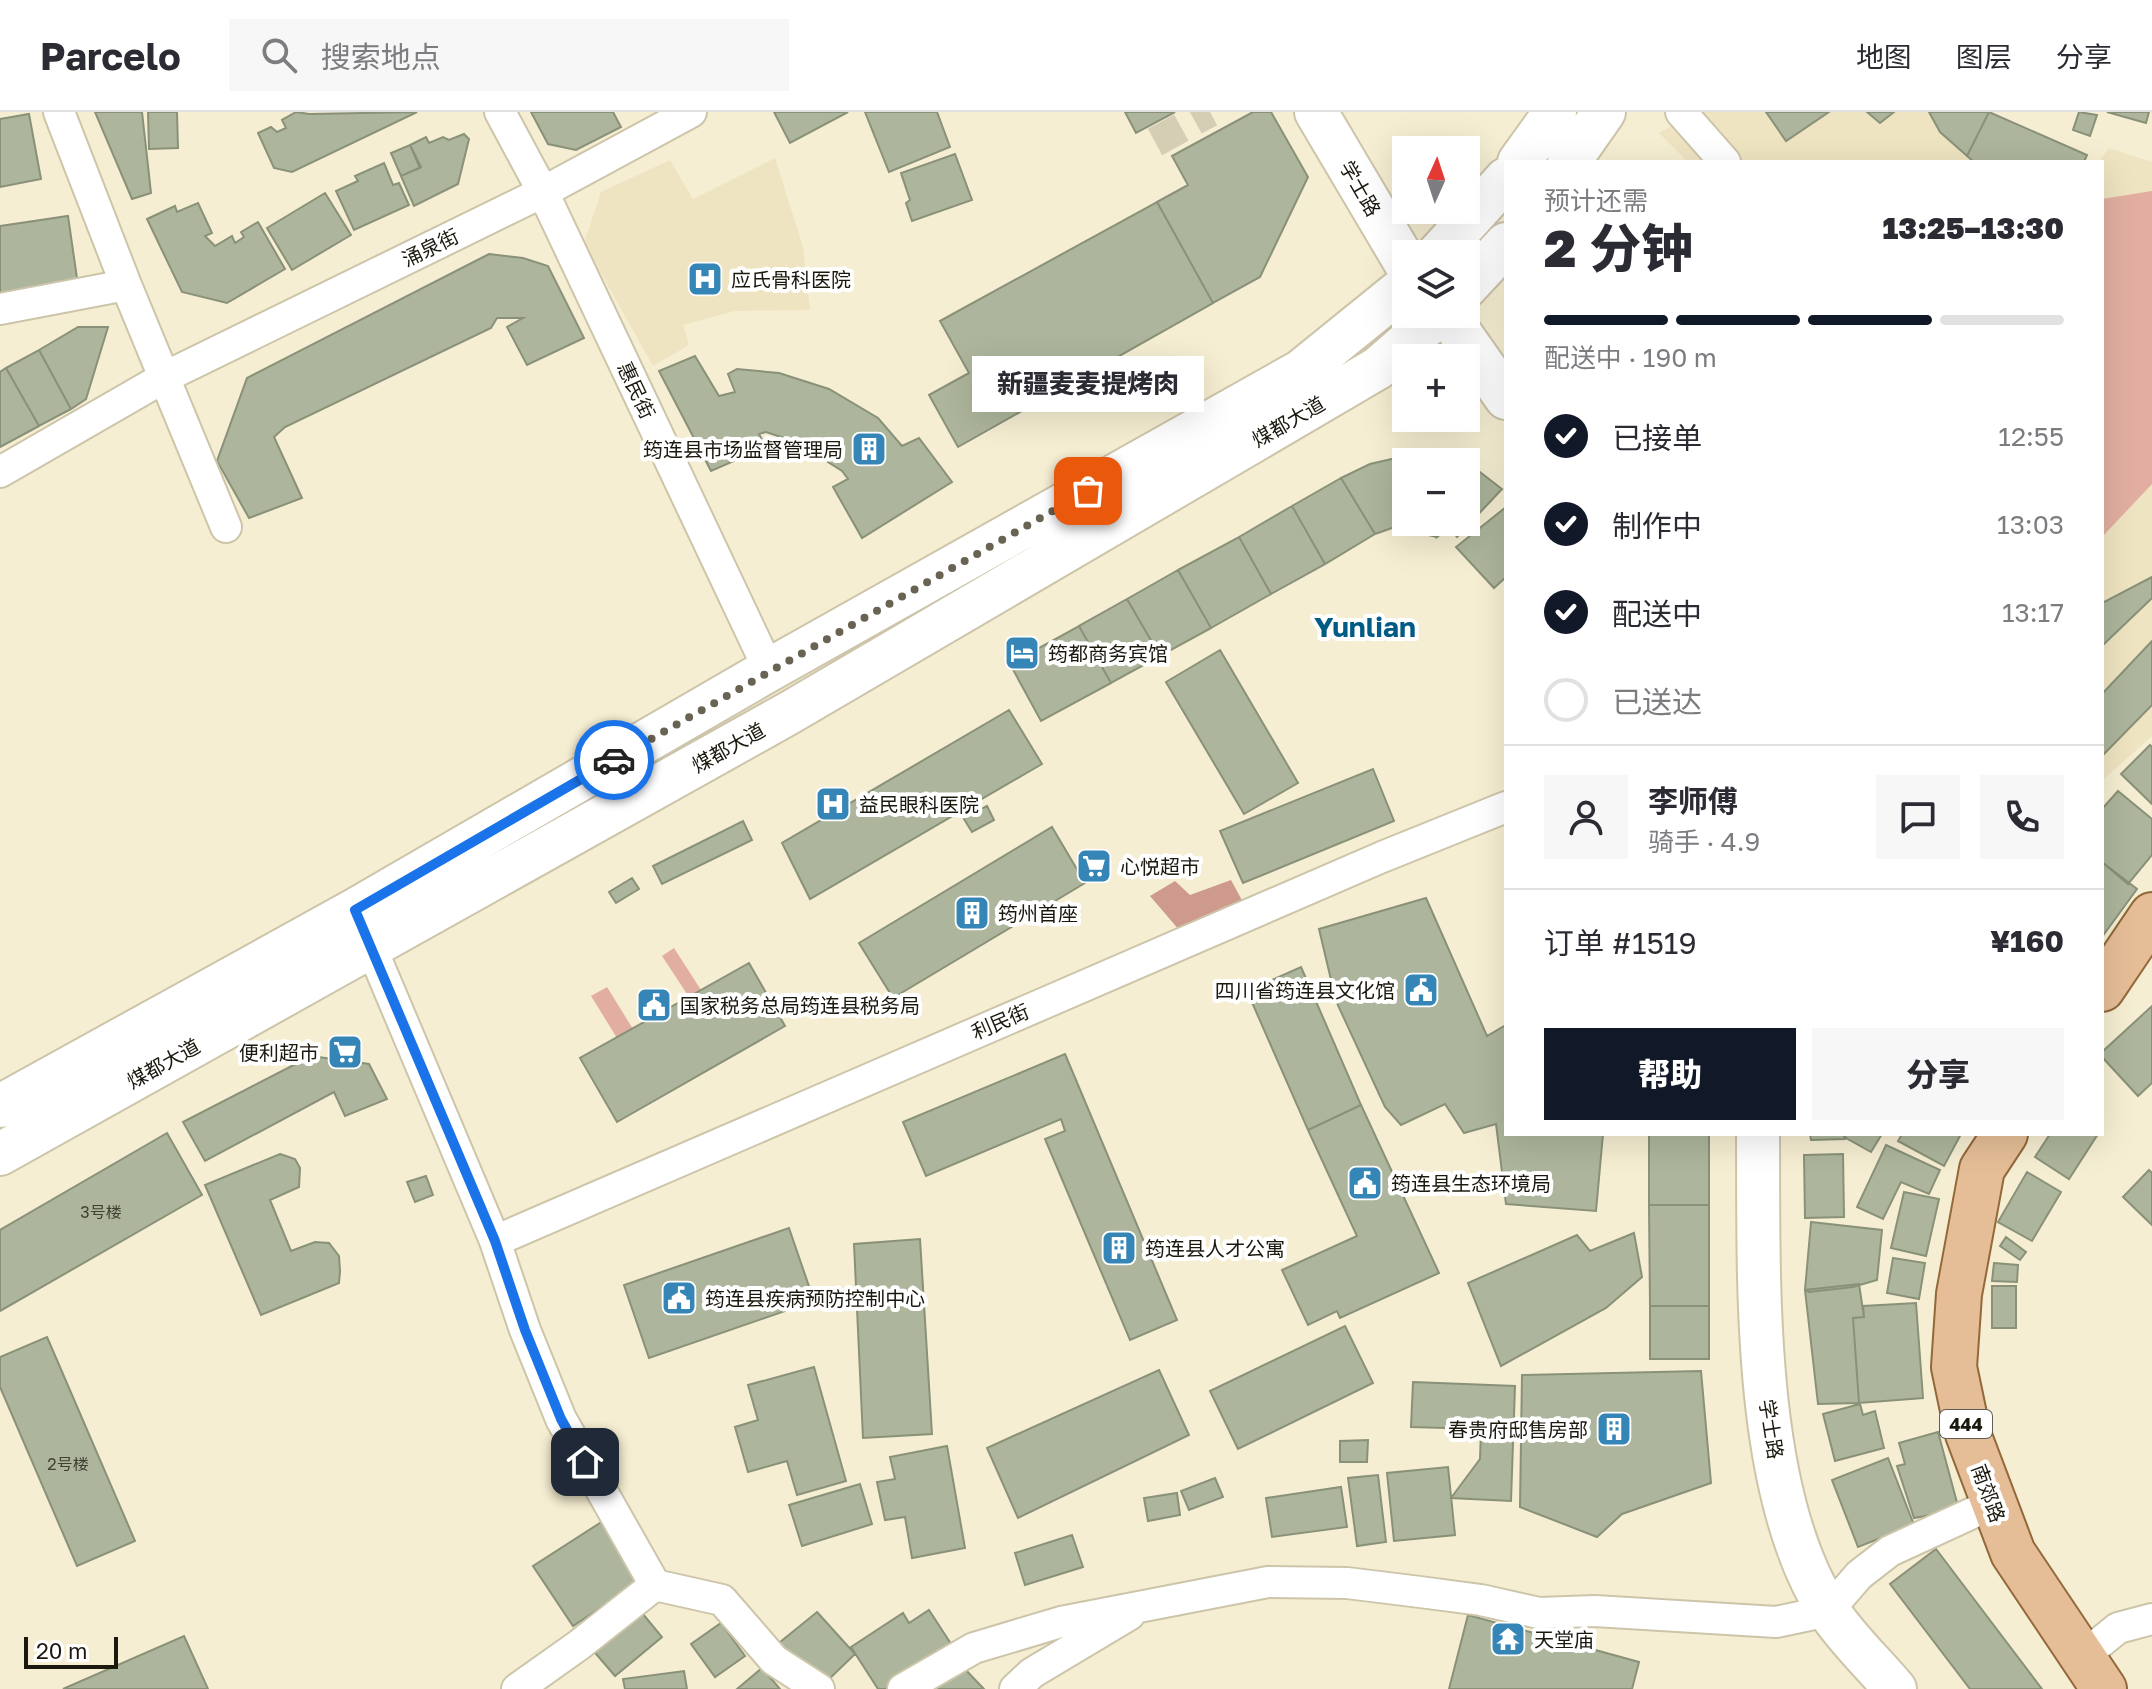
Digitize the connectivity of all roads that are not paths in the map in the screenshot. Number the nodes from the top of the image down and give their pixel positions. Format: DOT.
graph roads {
  1 [pos="59,112"];
  2 [pos="500,112"];
  3 [pos="691,112"];
  4 [pos="1316,112"];
  5 [pos="1555,112"];
  6 [pos="1604,112"];
  7 [pos="1681,112"];
  8 [pos="1520,160"];
  9 [pos="1570,160"];
  10 [pos="1723,160"];
  11 [pos="1504,181"];
  12 [pos="543,192"];
  13 [pos="1392,240"];
  14 [pos="1451,240"];
  15 [pos="1504,246"];
  16 [pos="1480,272"];
  17 [pos="126,285"];
  18 [pos="1392,297"];
  19 [pos="0,309"];
  20 [pos="1423,328"];
  21 [pos="1457,328"];
  22 [pos="165,377"];
  23 [pos="1504,395"];
  24 [pos="0,472"];
  25 [pos="226,527"];
  26 [pos="769,670"];
  27 [pos="1504,808"];
  28 [pos="2152,915"];
  29 [pos="363,928"];
  30 [pos="2104,986"];
  31 [pos="0,1106"];
  32 [pos="1758,1136"];
  33 [pos="2004,1136"];
  34 [pos="0,1154"];
  35 [pos="495,1241"];
  36 [pos="1992,1504"];
  37 [pos="655,1585"];
  38 [pos="1148,1604"];
  39 [pos="1828,1611"];
  40 [pos="2152,1619"];
  41 [pos="2092,1674"];
  42 [pos="517,1689"];
  43 [pos="819,1689"];
  44 [pos="903,1689"];
  45 [pos="1015,1689"];
  46 [pos="1895,1689"];
  1 -- 17 [label="street"];
  2 -- 12 [label="street, 惠民街"];
  3 -- 12 [label="street, 涌泉街"];
  4 -- 13 [label="main road, 学士路"];
  5 -- 8 [label="main road"];
  6 -- 9 [label="main road"];
  7 -- 10 [label="street"];
  11 -- 14 [label="main road"];
  12 -- 22 [label="street, 涌泉街"];
  12 -- 26 [label="street, 惠民街"];
  15 -- 16 [label="main road"];
  17 -- 19 [label="street"];
  17 -- 22 [label="street"];
  18 -- 26 [label="main road, 煤都大道"];
  20 -- 29 [label="main road, 煤都大道"];
  21 -- 23 [label="main road"];
  22 -- 24 [label="street, 涌泉街"];
  22 -- 25 [label="street"];
  26 -- 29 [label="main road, 煤都大道"];
  27 -- 35 [label="street, 利民街"];
  28 -- 30 [label="main road"];
  29 -- 31 [label="main road, 煤都大道"];
  29 -- 34 [label="main road, 煤都大道"];
  29 -- 35 [label="street"];
  32 -- 39 [label="main road, 学士路"];
  33 -- 36 [label="main road, 南郊路 / 444"];
  35 -- 37 [label="street"];
  36 -- 39 [label="street"];
  36 -- 41 [label="main road, 南郊路 / 444"];
  37 -- 42 [label="street"];
  37 -- 43 [label="street"];
  38 -- 39 [label="street"];
  38 -- 44 [label="street"];
  38 -- 45 [label="street"];
  39 -- 46 [label="main road, 学士路"];
  40 -- 41 [label="street"];
}
